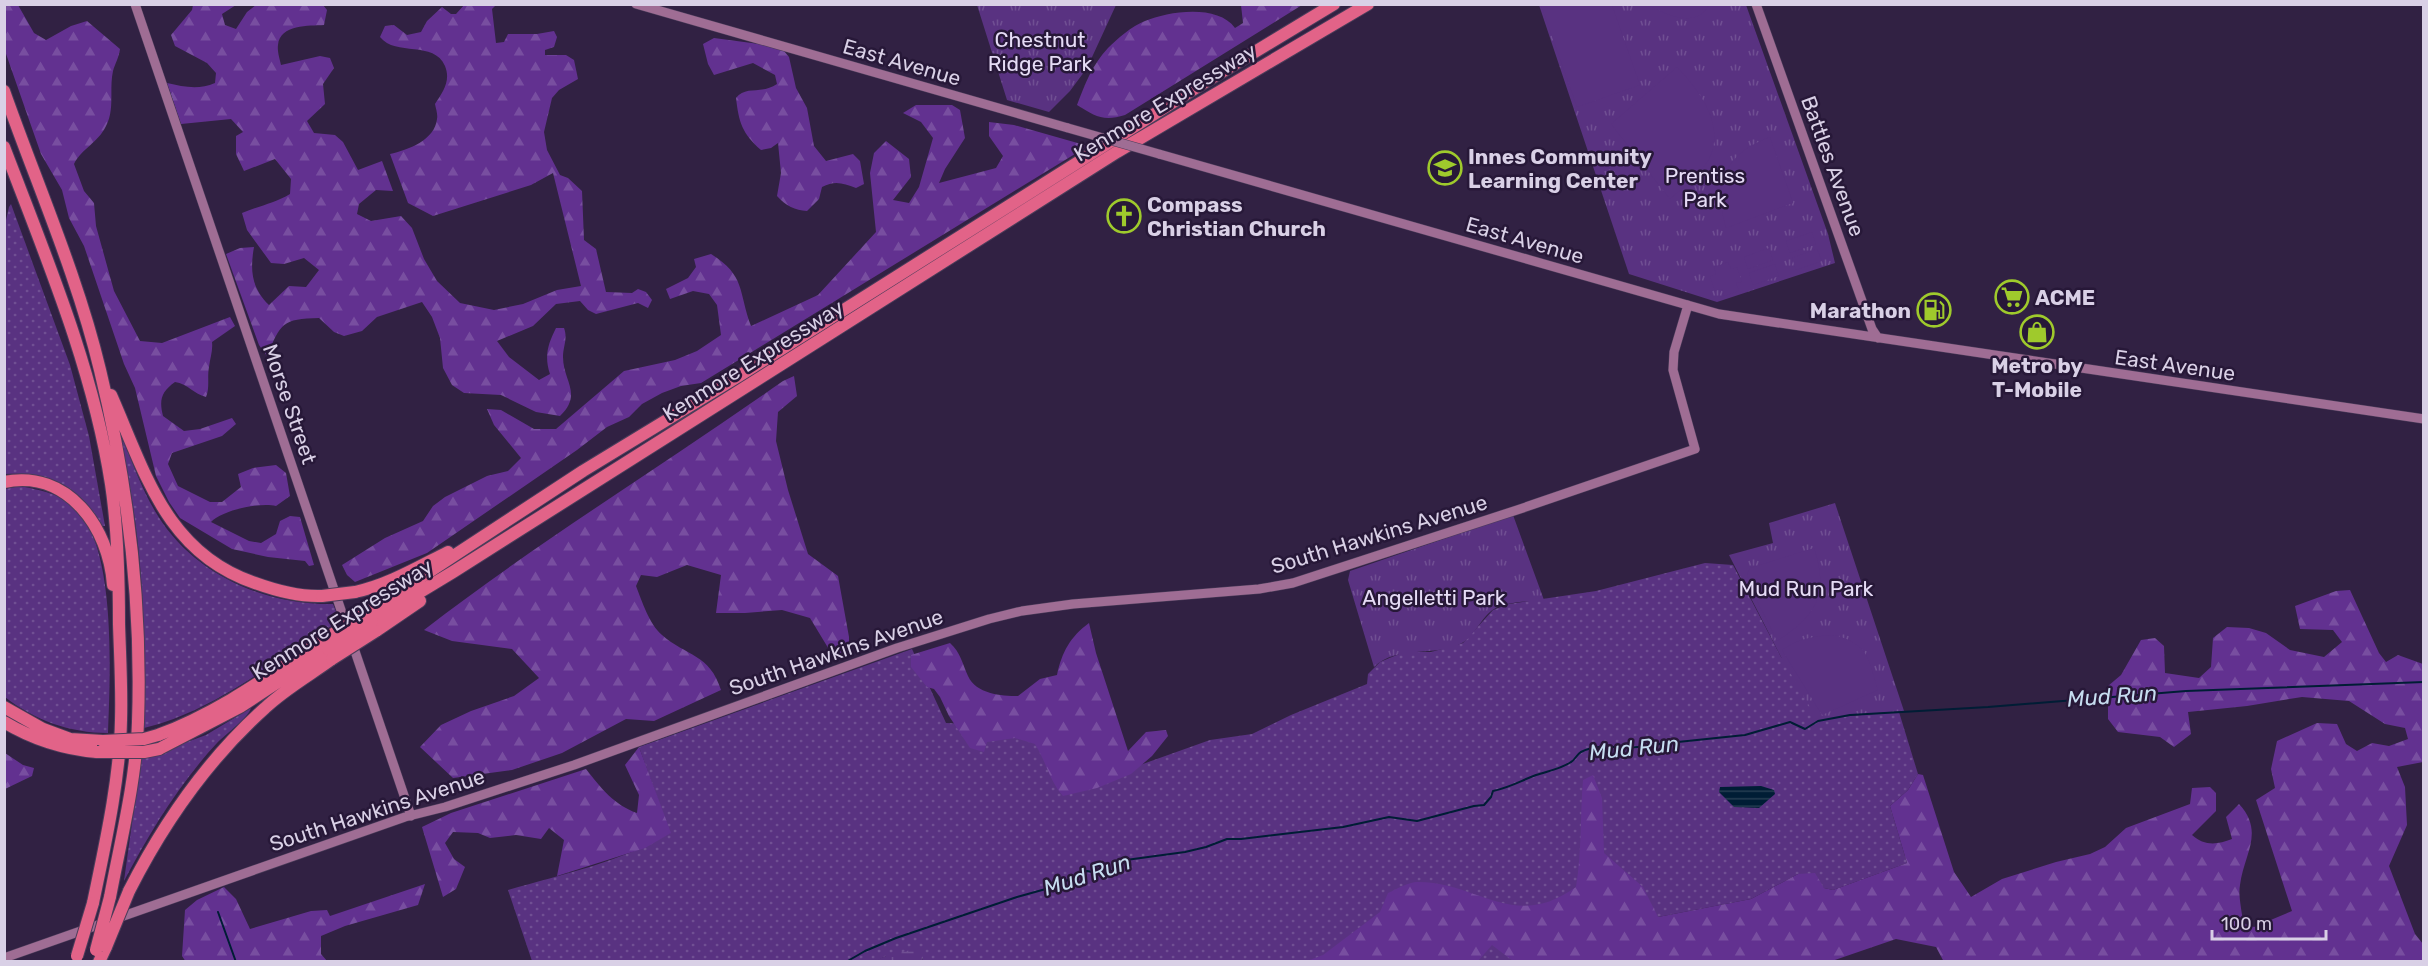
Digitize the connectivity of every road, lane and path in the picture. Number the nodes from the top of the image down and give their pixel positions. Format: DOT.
graph roads {
  1 [pos="135,4"];
  2 [pos="636,4"];
  3 [pos="1335,4"];
  4 [pos="1368,4"];
  5 [pos="1756,4"];
  6 [pos="4,91"];
  7 [pos="4,147"];
  8 [pos="1688,305"];
  9 [pos="1878,338"];
  10 [pos="100,369"];
  11 [pos="2424,419"];
  12 [pos="4,482"];
  13 [pos="499,526"];
  14 [pos="372,621"];
  15 [pos="328,649"];
  16 [pos="120,685"];
  17 [pos="4,707"];
  18 [pos="4,722"];
  19 [pos="100,746"];
  20 [pos="411,816"];
  21 [pos="98,955"];
  22 [pos="4,958"];
  23 [pos="76,959"];
  1 -- 20 [label="street, Morse Street"];
  2 -- 8 [label="street, East Avenue, bridge"];
  3 -- 13 [label="highway, Kenmore Expressway"];
  4 -- 14 [label="highway, Kenmore Expressway"];
  5 -- 9 [label="street, Battles Avenue"];
  6 -- 10 [label="highway"];
  7 -- 16 [label="highway"];
  8 -- 9 [label="street, East Avenue"];
  8 -- 20 [label="street, South Hawkins Avenue"];
  9 -- 11 [label="street, East Avenue"];
  10 -- 13 [label="highway, bridge"];
  10 -- 21 [label="highway, bridge"];
  12 -- 16 [label="highway"];
  13 -- 14 [label="highway"];
  14 -- 15 [label="highway, bridge"];
  14 -- 15 [label="highway, bridge"];
  15 -- 19 [label="highway, bridge"];
  15 -- 19 [label="highway, Kenmore Expressway, bridge"];
  15 -- 21 [label="highway, bridge"];
  16 -- 23 [label="highway, bridge"];
  17 -- 19 [label="highway"];
  18 -- 19 [label="highway"];
  20 -- 22 [label="street, South Hawkins Avenue"];
}
